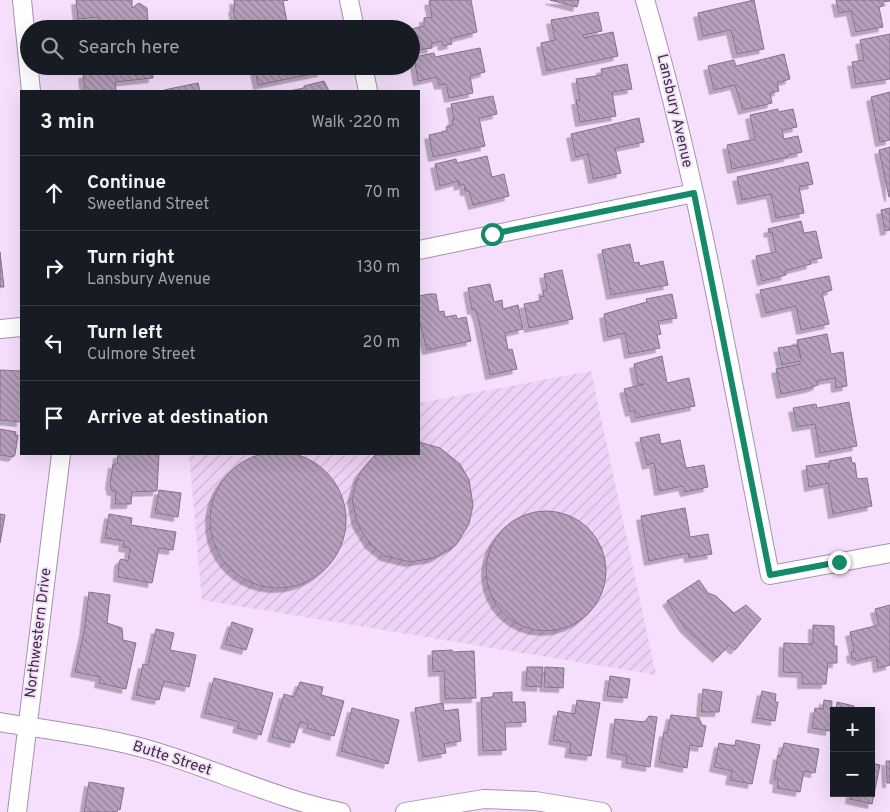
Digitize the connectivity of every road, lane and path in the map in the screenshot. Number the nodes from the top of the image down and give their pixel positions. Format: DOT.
graph roads {
  1 [pos="22,0"];
  2 [pos="349,0"];
  3 [pos="645,0"];
  4 [pos="24,20"];
  5 [pos="353,20"];
  6 [pos="29,75"];
  7 [pos="365,75"];
  8 [pos="31,90"];
  9 [pos="368,90"];
  10 [pos="694,193"];
  11 [pos="420,250"];
  12 [pos="20,327"];
  13 [pos="0,330"];
  14 [pos="61,455"];
  15 [pos="890,553"];
  16 [pos="0,722"];
  17 [pos="27,727"];
  18 [pos="303,808"];
  19 [pos="583,810"];
  20 [pos="17,812"];
  21 [pos="340,812"];
  22 [pos="405,812"];
  23 [pos="602,812"];
  1 -- 4 [label="street"];
  2 -- 5 [label="street"];
  3 -- 10 [label="street, Lansbury Avenue"];
  6 -- 8 [label="street"];
  7 -- 9 [label="street"];
  10 -- 11 [label="street"];
  10 -- 15 [label="street, Lansbury Avenue"];
  12 -- 13 [label="street"];
  14 -- 17 [label="street, Northwestern Drive"];
  16 -- 17 [label="street, Butte Street"];
  17 -- 18 [label="street, Butte Street"];
  17 -- 20 [label="street, Northwestern Drive"];
  18 -- 21 [label="street, Butte Street"];
  19 -- 22 [label="street"];
  19 -- 23 [label="street"];
}
